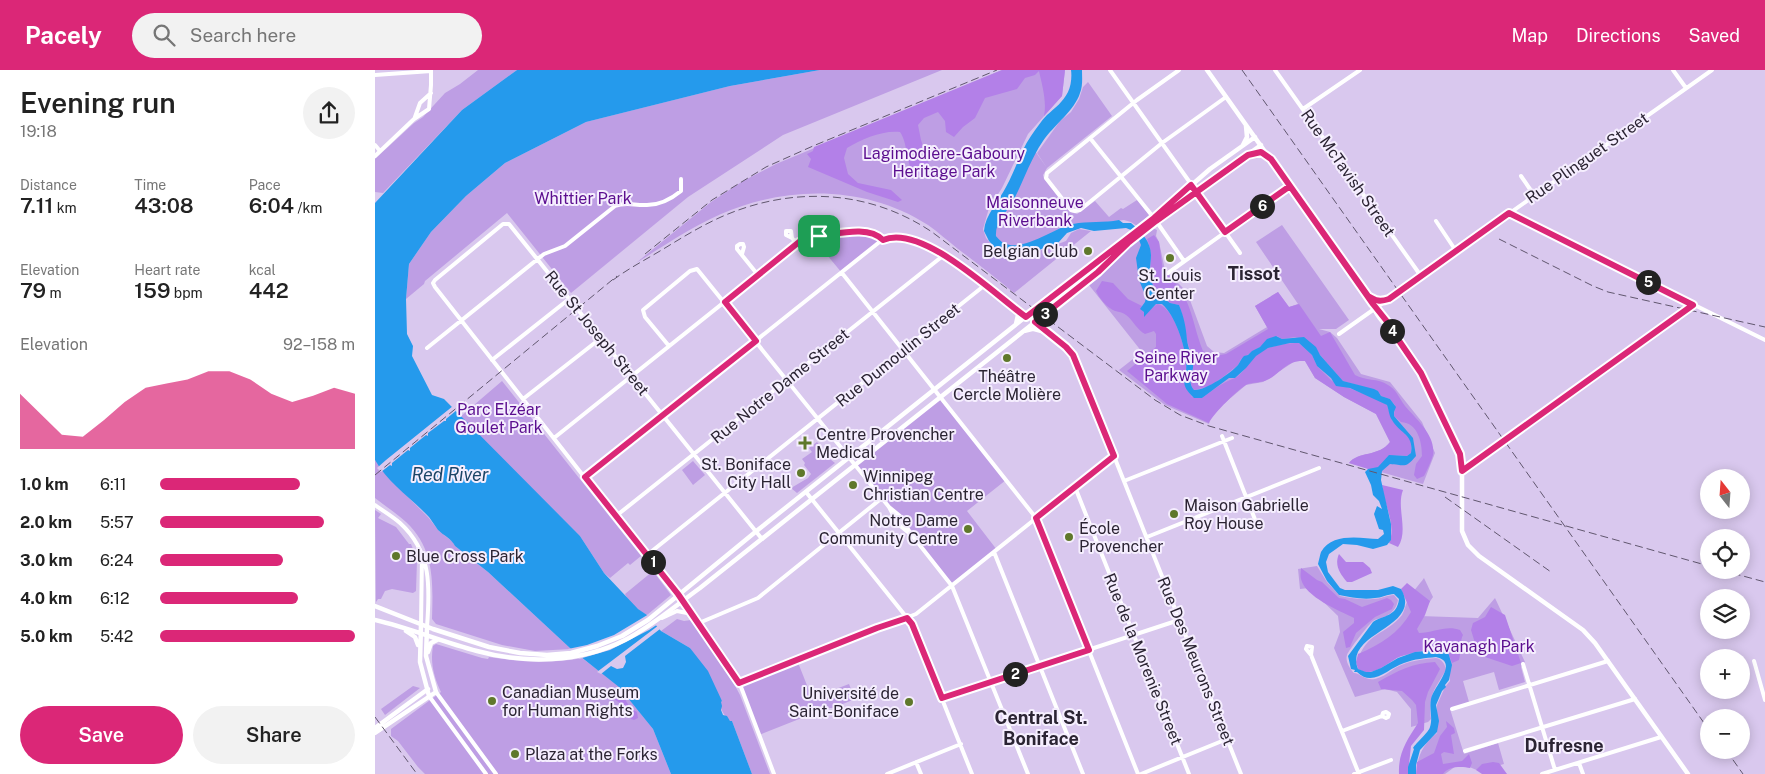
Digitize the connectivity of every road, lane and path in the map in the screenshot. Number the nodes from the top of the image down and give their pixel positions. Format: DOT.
graph roads {
  1 [pos="431,70"];
  2 [pos="1110,70"];
  3 [pos="1179,70"];
  4 [pos="1207,70"];
  5 [pos="1275,70"];
  6 [pos="1360,70"];
  7 [pos="1673,70"];
  8 [pos="1712,70"];
  9 [pos="375,75"];
  10 [pos="1686,88"];
  11 [pos="431,93"];
  12 [pos="1226,96"];
  13 [pos="423,101"];
  14 [pos="1133,103"];
  15 [pos="419,106"];
  16 [pos="430,106"];
  17 [pos="1303,108"];
  18 [pos="427,111"];
  19 [pos="414,119"];
  20 [pos="1244,121"];
  21 [pos="1255,137"];
  22 [pos="1090,138"];
  23 [pos="1161,143"];
  24 [pos="1261,145"];
  25 [pos="375,146"];
  26 [pos="1243,146"];
  27 [pos="381,151"];
  28 [pos="1248,155"];
  29 [pos="375,156"];
  30 [pos="1271,159"];
  31 [pos="1521,176"];
  32 [pos="1121,177"];
  33 [pos="681,179"];
  34 [pos="1191,185"];
  35 [pos="1290,186"];
  36 [pos="1196,192"];
  37 [pos="1535,195"];
  38 [pos="1509,213"];
  39 [pos="1155,219"];
  40 [pos="1436,221"];
  41 [pos="1225,232"];
  42 [pos="792,238"];
  43 [pos="883,240"];
  44 [pos="1127,241"];
  45 [pos="797,244"];
  46 [pos="1456,251"];
  47 [pos="1110,252"];
  48 [pos="1240,253"];
  49 [pos="742,254"];
  50 [pos="943,254"];
  51 [pos="1113,256"];
  52 [pos="539,260"];
  53 [pos="1184,262"];
  54 [pos="841,273"];
  55 [pos="1168,273"];
  56 [pos="757,275"];
  57 [pos="1421,276"];
  58 [pos="985,285"];
  59 [pos="1368,296"];
  60 [pos="569,299"];
  61 [pos="1389,299"];
  62 [pos="725,302"];
  63 [pos="1693,305"];
  64 [pos="1375,307"];
  65 [pos="1014,308"];
  66 [pos="873,311"];
  67 [pos="1026,317"];
  68 [pos="462,321"];
  69 [pos="1035,322"];
  70 [pos="1016,324"];
  71 [pos="1022,332"];
  72 [pos="1050,333"];
  73 [pos="1339,334"];
  74 [pos="601,338"];
  75 [pos="1765,340"];
  76 [pos="756,341"];
  77 [pos="669,346"];
  78 [pos="427,348"];
  79 [pos="903,350"];
  80 [pos="492,360"];
  81 [pos="631,376"];
  82 [pos="787,380"];
  83 [pos="935,389"];
  84 [pos="941,397"];
  85 [pos="523,399"];
  86 [pos="663,415"];
  87 [pos="818,418"];
  88 [pos="1222,436"];
  89 [pos="554,438"];
  90 [pos="1232,438"];
  91 [pos="1224,441"];
  92 [pos="694,454"];
  93 [pos="1114,456"];
  94 [pos="849,458"];
  95 [pos="856,465"];
  96 [pos="1319,468"];
  97 [pos="1462,471"];
  98 [pos="585,477"];
  99 [pos="1124,481"];
  100 [pos="1075,487"];
  101 [pos="806,492"];
  102 [pos="725,493"];
  103 [pos="1246,497"];
  104 [pos="882,498"];
  105 [pos="812,499"];
  106 [pos="375,505"];
  107 [pos="616,516"];
  108 [pos="1036,518"];
  109 [pos="1258,526"];
  110 [pos="756,531"];
  111 [pos="839,533"];
  112 [pos="1147,537"];
  113 [pos="762,538"];
  114 [pos="994,552"];
  115 [pos="422,555"];
  116 [pos="647,555"];
  117 [pos="952,586"];
  118 [pos="678,594"];
  119 [pos="682,600"];
  120 [pos="375,606"];
  121 [pos="675,609"];
  122 [pos="692,614"];
  123 [pos="907,618"];
  124 [pos="1179,618"];
  125 [pos="375,620"];
  126 [pos="389,623"];
  127 [pos="699,623"];
  128 [pos="421,625"];
  129 [pos="427,627"];
  130 [pos="420,633"];
  131 [pos="426,635"];
  132 [pos="1134,635"];
  133 [pos="439,639"];
  134 [pos="419,648"];
  135 [pos="1089,650"];
  136 [pos="1311,655"];
  137 [pos="427,661"];
  138 [pos="1608,661"];
  139 [pos="1753,662"];
  140 [pos="1523,664"];
  141 [pos="1040,666"];
  142 [pos="991,682"];
  143 [pos="739,683"];
  144 [pos="1530,686"];
  145 [pos="434,687"];
  146 [pos="426,690"];
  147 [pos="436,692"];
  148 [pos="429,696"];
  149 [pos="942,698"];
  150 [pos="1635,699"];
  151 [pos="1765,700"];
  152 [pos="1452,710"];
  153 [pos="1382,716"];
  154 [pos="375,728"];
  155 [pos="1542,728"];
  156 [pos="1342,731"];
  157 [pos="375,733"];
  158 [pos="1661,737"];
  159 [pos="1227,739"];
  160 [pos="961,744"];
  161 [pos="1465,752"];
  162 [pos="1183,757"];
  163 [pos="1391,760"];
  164 [pos="917,762"];
  165 [pos="1579,762"];
  166 [pos="1555,770"];
  167 [pos="1357,773"];
  168 [pos="486,774"];
  169 [pos="495,774"];
  170 [pos="774,774"];
  171 [pos="887,774"];
  172 [pos="921,774"];
  173 [pos="972,774"];
  174 [pos="1028,774"];
  175 [pos="1083,774"];
  176 [pos="1140,774"];
  177 [pos="1189,774"];
  178 [pos="1241,774"];
  179 [pos="1542,774"];
  180 [pos="1583,774"];
  181 [pos="1688,774"];
  1 -- 9 [label="street"];
  1 -- 11 [label="street"];
  2 -- 14 [label="street"];
  3 -- 14 [label="street"];
  4 -- 12 [label="main road"];
  5 -- 17 [label="street, Rue McTavish Street"];
  6 -- 17 [label="street"];
  7 -- 10 [label="street"];
  8 -- 10 [label="street, Rue Plinguet Street"];
  10 -- 37 [label="street, Rue Plinguet Street"];
  11 -- 13 [label="street"];
  11 -- 16 [label="street"];
  12 -- 20 [label="main road"];
  12 -- 23 [label="street"];
  13 -- 15 [label="street"];
  13 -- 16 [label="street"];
  14 -- 22 [label="street"];
  14 -- 23 [label="street"];
  15 -- 18 [label="street"];
  15 -- 19 [label="street"];
  16 -- 18 [label="street"];
  17 -- 57 [label="street, Rue McTavish Street"];
  18 -- 19 [label="street"];
  19 -- 27 [label="street"];
  20 -- 21 [label="main road"];
  20 -- 26 [label="main road"];
  21 -- 24 [label="main road"];
  21 -- 26 [label="main road"];
  22 -- 32 [label="street"];
  22 -- 32 [label="street"];
  23 -- 32 [label="street"];
  23 -- 34 [label="street"];
  24 -- 28 [label="main road"];
  24 -- 30 [label="main road"];
  25 -- 27 [label="street"];
  26 -- 34 [label="main road"];
  27 -- 29 [label="street"];
  28 -- 30 [label="main road"];
  28 -- 36 [label="main road"];
  30 -- 35 [label="main road"];
  31 -- 37 [label="street"];
  32 -- 39 [label="street"];
  33 -- 52 [label="street"];
  34 -- 36 [label="street"];
  34 -- 39 [label="main road"];
  35 -- 41 [label="street"];
  35 -- 59 [label="main road"];
  36 -- 39 [label="main road"];
  36 -- 41 [label="street"];
  37 -- 38 [label="street, Rue Plinguet Street"];
  38 -- 46 [label="street, Rue Plinguet Street"];
  38 -- 63 [label="street"];
  39 -- 44 [label="main road"];
  39 -- 53 [label="street"];
  40 -- 46 [label="street"];
  41 -- 48 [label="street"];
  41 -- 53 [label="street"];
  42 -- 45 [label="street"];
  43 -- 45 [label="street"];
  43 -- 50 [label="street"];
  43 -- 54 [label="street"];
  44 -- 47 [label="main road"];
  44 -- 51 [label="main road"];
  45 -- 56 [label="street"];
  46 -- 57 [label="street, Rue Plinguet Street"];
  47 -- 51 [label="main road"];
  47 -- 67 [label="main road"];
  49 -- 56 [label="street"];
  50 -- 58 [label="street"];
  50 -- 66 [label="street, Rue Notre Dame Street"];
  51 -- 69 [label="main road"];
  52 -- 60 [label="street, Rue St Joseph Street"];
  52 -- 68 [label="street"];
  52 -- 68 [label="street, Rue St Joseph Street"];
  53 -- 55 [label="street"];
  54 -- 66 [label="street"];
  54 -- 76 [label="street"];
  56 -- 62 [label="street"];
  57 -- 61 [label="street, Rue Plinguet Street"];
  58 -- 65 [label="street"];
  58 -- 79 [label="street, Rue Dumoulin Street"];
  59 -- 61 [label="main road"];
  59 -- 64 [label="main road"];
  60 -- 74 [label="street, Rue St Joseph Street"];
  60 -- 80 [label="street"];
  61 -- 64 [label="street, Rue Plinguet Street"];
  62 -- 76 [label="street"];
  62 -- 77 [label="street"];
  62 -- 77 [label="street"];
  63 -- 75 [label="street"];
  63 -- 97 [label="street"];
  64 -- 73 [label="street, Rue Plinguet Street"];
  64 -- 97 [label="main road"];
  65 -- 67 [label="street"];
  65 -- 70 [label="main road"];
  66 -- 79 [label="street"];
  66 -- 82 [label="street, Rue Notre Dame Street"];
  67 -- 69 [label="main road, Rue Des Meurons Street"];
  67 -- 70 [label="main road"];
  68 -- 78 [label="street"];
  68 -- 80 [label="street"];
  69 -- 71 [label="main road"];
  69 -- 72 [label="street, Rue Des Meurons Street"];
  70 -- 83 [label="main road"];
  71 -- 72 [label="street"];
  71 -- 84 [label="main road"];
  72 -- 93 [label="street, Rue Des Meurons Street"];
  74 -- 81 [label="street, Rue St Joseph Street"];
  74 -- 85 [label="street"];
  76 -- 82 [label="street"];
  76 -- 86 [label="street"];
  77 -- 81 [label="street"];
  79 -- 83 [label="street"];
  79 -- 87 [label="street, Rue Dumoulin Street"];
  80 -- 85 [label="street"];
  81 -- 86 [label="street, Rue St Joseph Street"];
  81 -- 89 [label="street"];
  82 -- 87 [label="street"];
  82 -- 92 [label="street, Rue Notre Dame Street"];
  83 -- 84 [label="street"];
  83 -- 94 [label="main road"];
  84 -- 95 [label="main road"];
  84 -- 108 [label="street"];
  85 -- 89 [label="street"];
  86 -- 92 [label="street, Rue St Joseph Street"];
  86 -- 98 [label="street"];
  87 -- 94 [label="street"];
  87 -- 102 [label="street, Rue Dumoulin Street"];
  88 -- 91 [label="street"];
  89 -- 98 [label="street"];
  90 -- 91 [label="street"];
  91 -- 99 [label="street"];
  91 -- 103 [label="street"];
  92 -- 102 [label="street, Rue St Joseph Street"];
  92 -- 107 [label="street, Rue Notre Dame Street"];
  93 -- 99 [label="street, Rue Des Meurons Street"];
  93 -- 100 [label="street"];
  94 -- 95 [label="street"];
  94 -- 101 [label="main road"];
  95 -- 104 [label="street"];
  95 -- 105 [label="main road"];
  96 -- 103 [label="street"];
  97 -- 138 [label="main road"];
  98 -- 107 [label="street"];
  99 -- 112 [label="street, Rue Des Meurons Street"];
  100 -- 108 [label="street"];
  100 -- 132 [label="street, Rue de la Morenie Street"];
  101 -- 105 [label="street"];
  101 -- 110 [label="main road"];
  102 -- 110 [label="street, Rue St Joseph Street"];
  102 -- 116 [label="street, Rue Dumoulin Street"];
  103 -- 109 [label="street"];
  103 -- 112 [label="street"];
  104 -- 111 [label="street"];
  104 -- 117 [label="street"];
  105 -- 111 [label="street"];
  105 -- 113 [label="main road"];
  106 -- 115 [label="street"];
  107 -- 116 [label="street"];
  108 -- 114 [label="street"];
  108 -- 135 [label="street"];
  110 -- 113 [label="street, Rue St Joseph Street"];
  110 -- 118 [label="main road"];
  111 -- 123 [label="street"];
  111 -- 127 [label="street"];
  112 -- 124 [label="street, Rue Des Meurons Street"];
  113 -- 119 [label="main road"];
  114 -- 117 [label="street"];
  114 -- 141 [label="street"];
  115 -- 128 [label="street"];
  115 -- 129 [label="street"];
  116 -- 118 [label="street"];
  117 -- 123 [label="street"];
  117 -- 142 [label="street"];
  118 -- 119 [label="street"];
  118 -- 129 [label="main road"];
  119 -- 121 [label="main road"];
  119 -- 122 [label="street"];
  120 -- 128 [label="main road"];
  121 -- 122 [label="street"];
  121 -- 133 [label="main road"];
  122 -- 127 [label="street"];
  123 -- 143 [label="street"];
  123 -- 149 [label="street"];
  124 -- 132 [label="street"];
  124 -- 159 [label="street, Rue Des Meurons Street"];
  125 -- 126 [label="main road"];
  126 -- 130 [label="main road"];
  126 -- 134 [label="main road"];
  127 -- 143 [label="street"];
  128 -- 129 [label="main road"];
  128 -- 130 [label="main road"];
  129 -- 131 [label="main road"];
  130 -- 131 [label="main road"];
  130 -- 134 [label="main road"];
  131 -- 133 [label="main road"];
  131 -- 137 [label="main road"];
  132 -- 135 [label="street"];
  132 -- 162 [label="street, Rue de la Morenie Street"];
  133 -- 137 [label="main road"];
  134 -- 146 [label="main road"];
  135 -- 141 [label="street"];
  135 -- 176 [label="street"];
  136 -- 156 [label="street"];
  137 -- 145 [label="main road"];
  138 -- 144 [label="street"];
  138 -- 150 [label="main road"];
  139 -- 151 [label="street"];
  140 -- 144 [label="street"];
  141 -- 142 [label="street"];
  141 -- 175 [label="street"];
  142 -- 149 [label="street"];
  142 -- 174 [label="street"];
  143 -- 170 [label="street"];
  144 -- 152 [label="street"];
  144 -- 155 [label="street"];
  145 -- 146 [label="main road"];
  145 -- 147 [label="main road"];
  146 -- 148 [label="main road"];
  146 -- 154 [label="main road"];
  147 -- 148 [label="main road"];
  147 -- 169 [label="street"];
  148 -- 157 [label="main road"];
  148 -- 168 [label="street"];
  149 -- 160 [label="street"];
  150 -- 155 [label="street"];
  150 -- 158 [label="main road"];
  153 -- 156 [label="street"];
  155 -- 161 [label="street"];
  155 -- 166 [label="street"];
  156 -- 167 [label="street"];
  158 -- 165 [label="street"];
  158 -- 181 [label="main road"];
  159 -- 162 [label="street"];
  159 -- 178 [label="street, Rue Des Meurons Street"];
  160 -- 164 [label="street"];
  160 -- 173 [label="street"];
  162 -- 176 [label="street"];
  162 -- 177 [label="street, Rue de la Morenie Street"];
  163 -- 167 [label="street"];
  164 -- 171 [label="street"];
  164 -- 172 [label="street"];
  165 -- 166 [label="street"];
  165 -- 180 [label="street"];
  166 -- 179 [label="street"];
}
